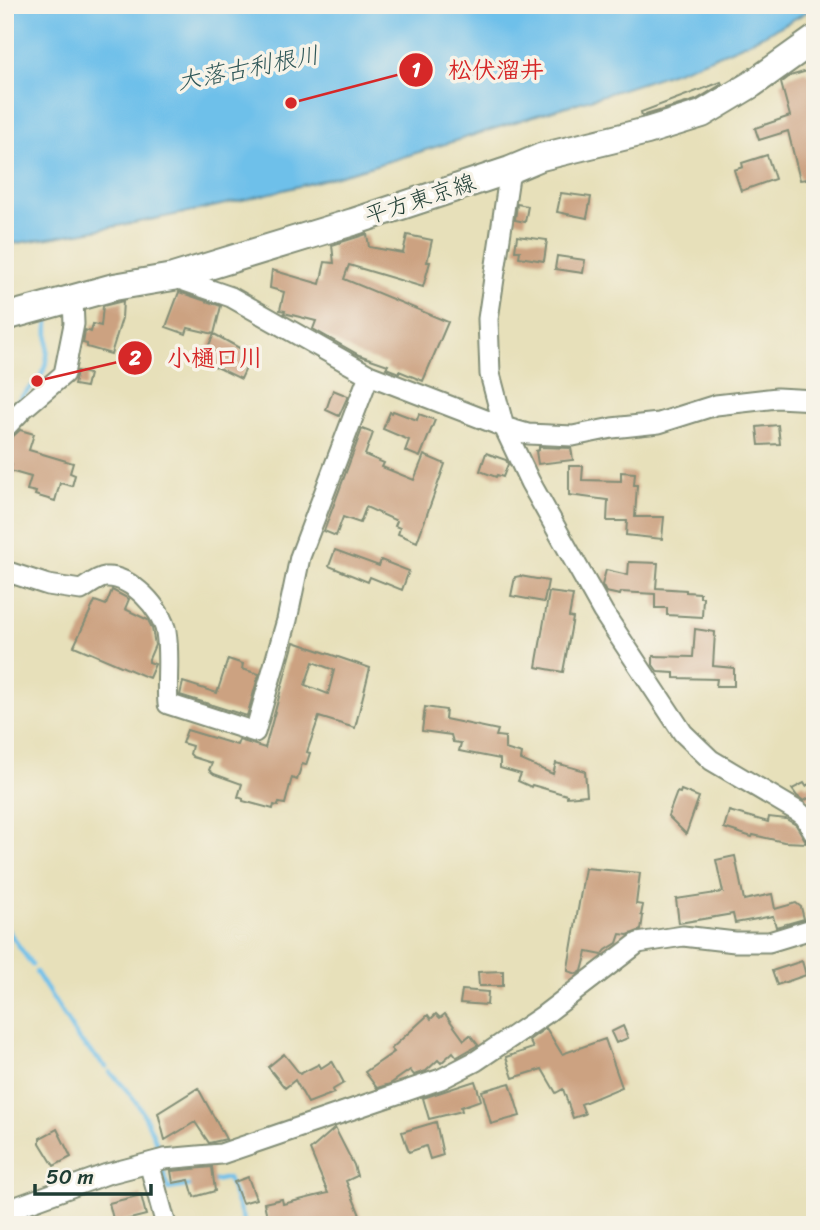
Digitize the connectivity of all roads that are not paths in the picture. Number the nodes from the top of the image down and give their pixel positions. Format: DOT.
graph roads {
  1 [pos="815,39"];
  2 [pos="510,170"];
  3 [pos="173,277"];
  4 [pos="73,300"];
  5 [pos="5,317"];
  6 [pos="369,375"];
  7 [pos="815,400"];
  8 [pos="5,428"];
  9 [pos="504,428"];
  10 [pos="5,571"];
  11 [pos="815,834"];
  12 [pos="815,928"];
  13 [pos="149,1163"];
  14 [pos="5,1207"];
  15 [pos="166,1225"];
  1 -- 2 [label="main road, 平方東京線"];
  2 -- 3 [label="main road, 平方東京線"];
  2 -- 9 [label="street"];
  3 -- 4 [label="main road, 平方東京線"];
  3 -- 6 [label="street"];
  4 -- 5 [label="main road, 平方東京線"];
  4 -- 8 [label="street"];
  6 -- 9 [label="street"];
  6 -- 10 [label="street"];
  7 -- 9 [label="street"];
  9 -- 11 [label="street"];
  12 -- 13 [label="street"];
  13 -- 14 [label="street"];
  13 -- 15 [label="street"];
}
